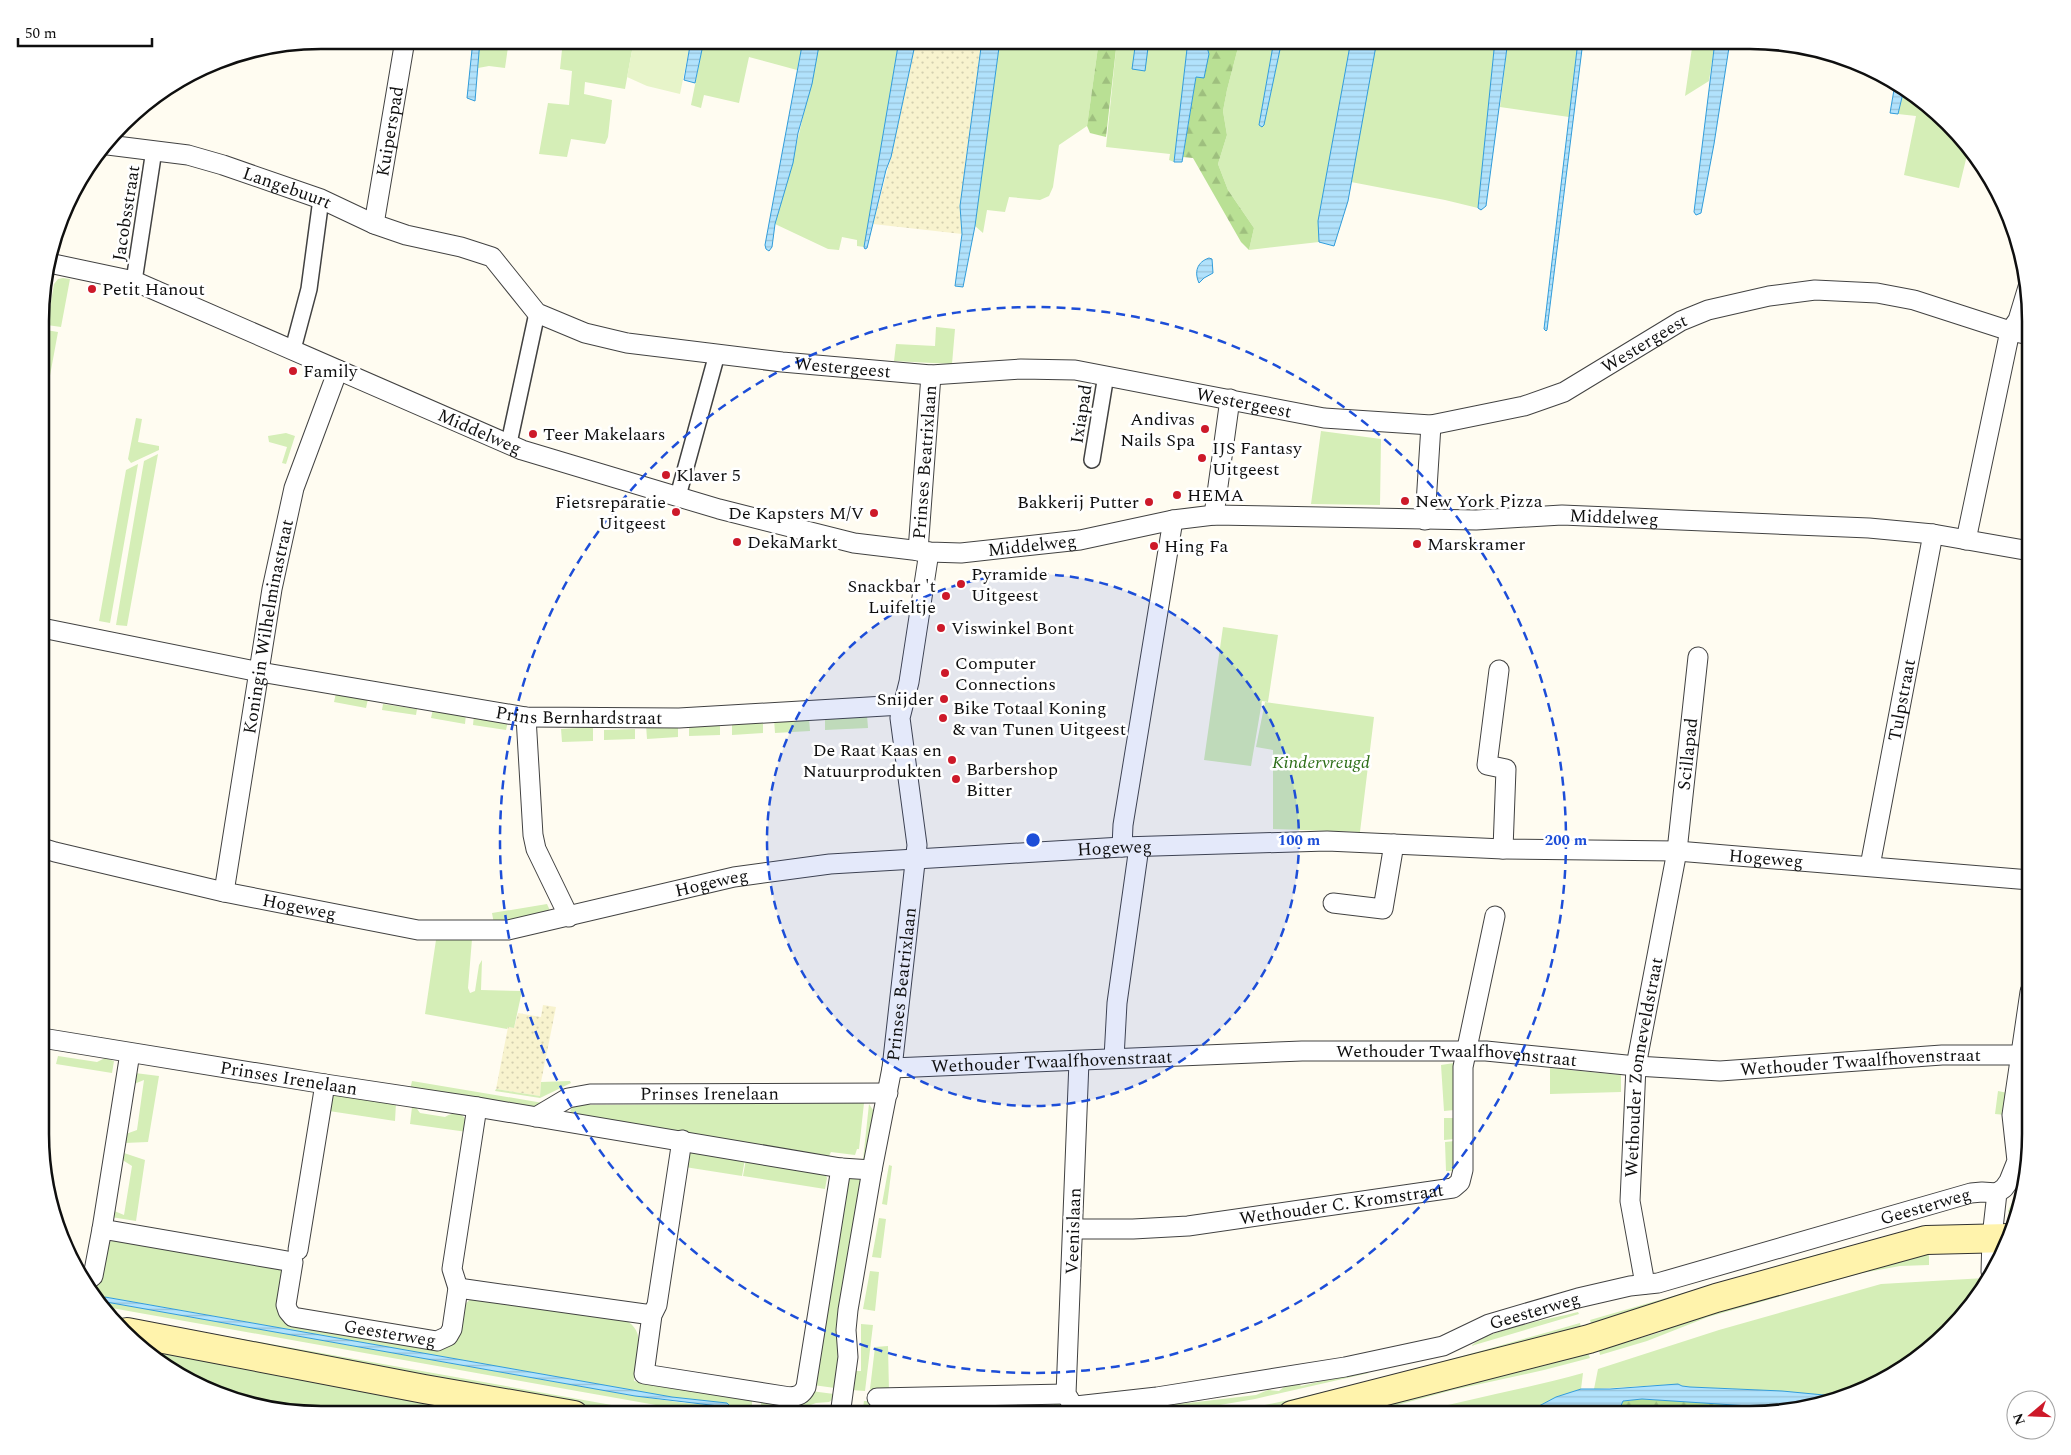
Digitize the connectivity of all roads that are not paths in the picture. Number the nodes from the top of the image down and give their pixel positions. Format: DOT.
graph roads {
  1 [pos="403,49"];
  2 [pos="112,145"];
  3 [pos="154,150"];
  4 [pos="321,199"];
  5 [pos="374,224"];
  6 [pos="461,247"];
  7 [pos="55,264"];
  8 [pos="134,281"];
  9 [pos="2022,307"];
  10 [pos="537,313"];
  11 [pos="2010,331"];
  12 [pos="2022,333"];
  13 [pos="293,349"];
  14 [pos="717,354"];
  15 [pos="338,370"];
  16 [pos="931,375"];
  17 [pos="1106,375"];
  18 [pos="1230,399"];
  19 [pos="1431,425"];
  20 [pos="509,443"];
  21 [pos="1092,460"];
  22 [pos="678,496"];
  23 [pos="1214,515"];
  24 [pos="1173,520"];
  25 [pos="1425,520"];
  26 [pos="1933,534"];
  27 [pos="1966,540"];
  28 [pos="2022,550"];
  29 [pos="923,551"];
  30 [pos="49,629"];
  31 [pos="1698,657"];
  32 [pos="1499,670"];
  33 [pos="260,672"];
  34 [pos="902,705"];
  35 [pos="526,718"];
  36 [pos="1394,844"];
  37 [pos="1131,847"];
  38 [pos="1503,849"];
  39 [pos="49,850"];
  40 [pos="1677,851"];
  41 [pos="915,860"];
  42 [pos="1870,866"];
  43 [pos="2022,879"];
  44 [pos="224,892"];
  45 [pos="1333,903"];
  46 [pos="1494,916"];
  47 [pos="569,917"];
  48 [pos="49,1039"];
  49 [pos="1468,1052"];
  50 [pos="130,1054"];
  51 [pos="1114,1058"];
  52 [pos="2022,1059"];
  53 [pos="1079,1061"];
  54 [pos="1636,1066"];
  55 [pos="892,1068"];
  56 [pos="2022,1068"];
  57 [pos="325,1084"];
  58 [pos="888,1093"];
  59 [pos="477,1106"];
  60 [pos="536,1117"];
  61 [pos="682,1140"];
  62 [pos="2022,1156"];
  63 [pos="2021,1164"];
  64 [pos="841,1168"];
  65 [pos="872,1170"];
  66 [pos="1997,1193"];
  67 [pos="102,1229"];
  68 [pos="1073,1229"];
  69 [pos="2001,1237"];
  70 [pos="296,1256"];
  71 [pos="90,1278"];
  72 [pos="1645,1284"];
  73 [pos="458,1288"];
  74 [pos="652,1315"];
  75 [pos="135,1334"];
  76 [pos="1068,1397"];
  77 [pos="877,1398"];
  78 [pos="526,1406"];
  79 [pos="841,1406"];
  80 [pos="1328,1406"];
  1 -- 5 [label="street, Kuiperspad"];
  2 -- 3 [label="street, Langebuurt"];
  3 -- 4 [label="street, Langebuurt"];
  3 -- 8 [label="street, Jacobsstraat"];
  4 -- 5 [label="street, Langebuurt"];
  4 -- 13 [label="street"];
  5 -- 6 [label="street, Langebuurt"];
  6 -- 10 [label="street, Westergeest"];
  7 -- 8 [label="street, Middelweg"];
  8 -- 13 [label="street, Middelweg"];
  9 -- 11 [label="street"];
  10 -- 14 [label="street, Westergeest"];
  10 -- 20 [label="street"];
  11 -- 12 [label="street, Westergeest"];
  11 -- 19 [label="street, Westergeest"];
  11 -- 27 [label="street"];
  13 -- 15 [label="street, Middelweg"];
  14 -- 16 [label="street, Westergeest"];
  14 -- 22 [label="street"];
  15 -- 20 [label="street, Middelweg"];
  15 -- 33 [label="street, Koningin Wilhelminastraat"];
  16 -- 17 [label="street, Westergeest"];
  16 -- 29 [label="street, Prinses Beatrixlaan"];
  17 -- 18 [label="street, Westergeest"];
  17 -- 21 [label="street, Ixiapad"];
  18 -- 19 [label="street, Westergeest"];
  18 -- 23 [label="street"];
  19 -- 25 [label="street"];
  20 -- 22 [label="street, Middelweg"];
  22 -- 29 [label="street, Middelweg"];
  23 -- 24 [label="street, Middelweg"];
  23 -- 25 [label="street, Middelweg"];
  24 -- 29 [label="street, Middelweg"];
  24 -- 37 [label="street"];
  25 -- 26 [label="street, Middelweg"];
  26 -- 27 [label="street, Middelweg"];
  26 -- 42 [label="street, Tulpstraat"];
  27 -- 28 [label="street, Middelweg"];
  29 -- 34 [label="street, Prinses Beatrixlaan"];
  30 -- 33 [label="street, Prins Bernhardstraat"];
  31 -- 40 [label="street, Scillapad"];
  32 -- 38 [label="street"];
  33 -- 35 [label="street, Prins Bernhardstraat"];
  33 -- 44 [label="street, Koningin Wilhelminastraat"];
  34 -- 35 [label="street, Prins Bernhardstraat"];
  34 -- 41 [label="street, Prinses Beatrixlaan"];
  35 -- 47 [label="street"];
  36 -- 37 [label="street, Hogeweg"];
  36 -- 38 [label="street, Hogeweg"];
  36 -- 45 [label="street"];
  37 -- 41 [label="street, Hogeweg"];
  37 -- 51 [label="street"];
  38 -- 40 [label="street, Hogeweg"];
  39 -- 44 [label="street, Hogeweg"];
  40 -- 42 [label="street, Hogeweg"];
  40 -- 54 [label="street, Wethouder Zonneveldstraat"];
  41 -- 47 [label="street, Hogeweg"];
  41 -- 55 [label="street, Prinses Beatrixlaan"];
  42 -- 43 [label="street, Hogeweg"];
  44 -- 47 [label="street, Hogeweg"];
  46 -- 49 [label="street, Wethouder C. Kromstraat"];
  48 -- 50 [label="street, Prinses Irenelaan"];
  49 -- 51 [label="street, Wethouder Twaalfhovenstraat"];
  49 -- 54 [label="street, Wethouder Twaalfhovenstraat"];
  49 -- 68 [label="street, Wethouder C. Kromstraat"];
  50 -- 57 [label="street, Prinses Irenelaan"];
  50 -- 67 [label="street"];
  51 -- 53 [label="street, Wethouder Twaalfhovenstraat"];
  52 -- 54 [label="street, Wethouder Twaalfhovenstraat"];
  53 -- 55 [label="street, Wethouder Twaalfhovenstraat"];
  53 -- 68 [label="street, Veenislaan"];
  54 -- 72 [label="street, Wethouder Zonneveldstraat"];
  55 -- 58 [label="street, Prinses Beatrixlaan"];
  56 -- 62 [label="street"];
  57 -- 59 [label="street, Prinses Irenelaan"];
  57 -- 70 [label="street, Geesterweg"];
  58 -- 60 [label="street, Prinses Irenelaan"];
  58 -- 65 [label="street, Prinses Beatrixlaan"];
  59 -- 60 [label="street, Prinses Irenelaan"];
  59 -- 73 [label="street"];
  60 -- 61 [label="street, Prinses Irenelaan"];
  61 -- 64 [label="street, Prinses Irenelaan"];
  61 -- 74 [label="street"];
  63 -- 66 [label="street"];
  64 -- 65 [label="street, Prinses Irenelaan"];
  64 -- 74 [label="street"];
  65 -- 79 [label="street, Prinses Beatrixlaan"];
  66 -- 69 [label="street"];
  66 -- 72 [label="street, Geesterweg"];
  67 -- 70 [label="street"];
  67 -- 71 [label="street"];
  68 -- 76 [label="street, Veenislaan"];
  69 -- 80 [label="main road, Geesterweg"];
  70 -- 73 [label="street, Geesterweg"];
  72 -- 76 [label="street, Geesterweg"];
  73 -- 74 [label="street"];
  75 -- 78 [label="main road"];
  76 -- 77 [label="street, Geesterweg"];
}
